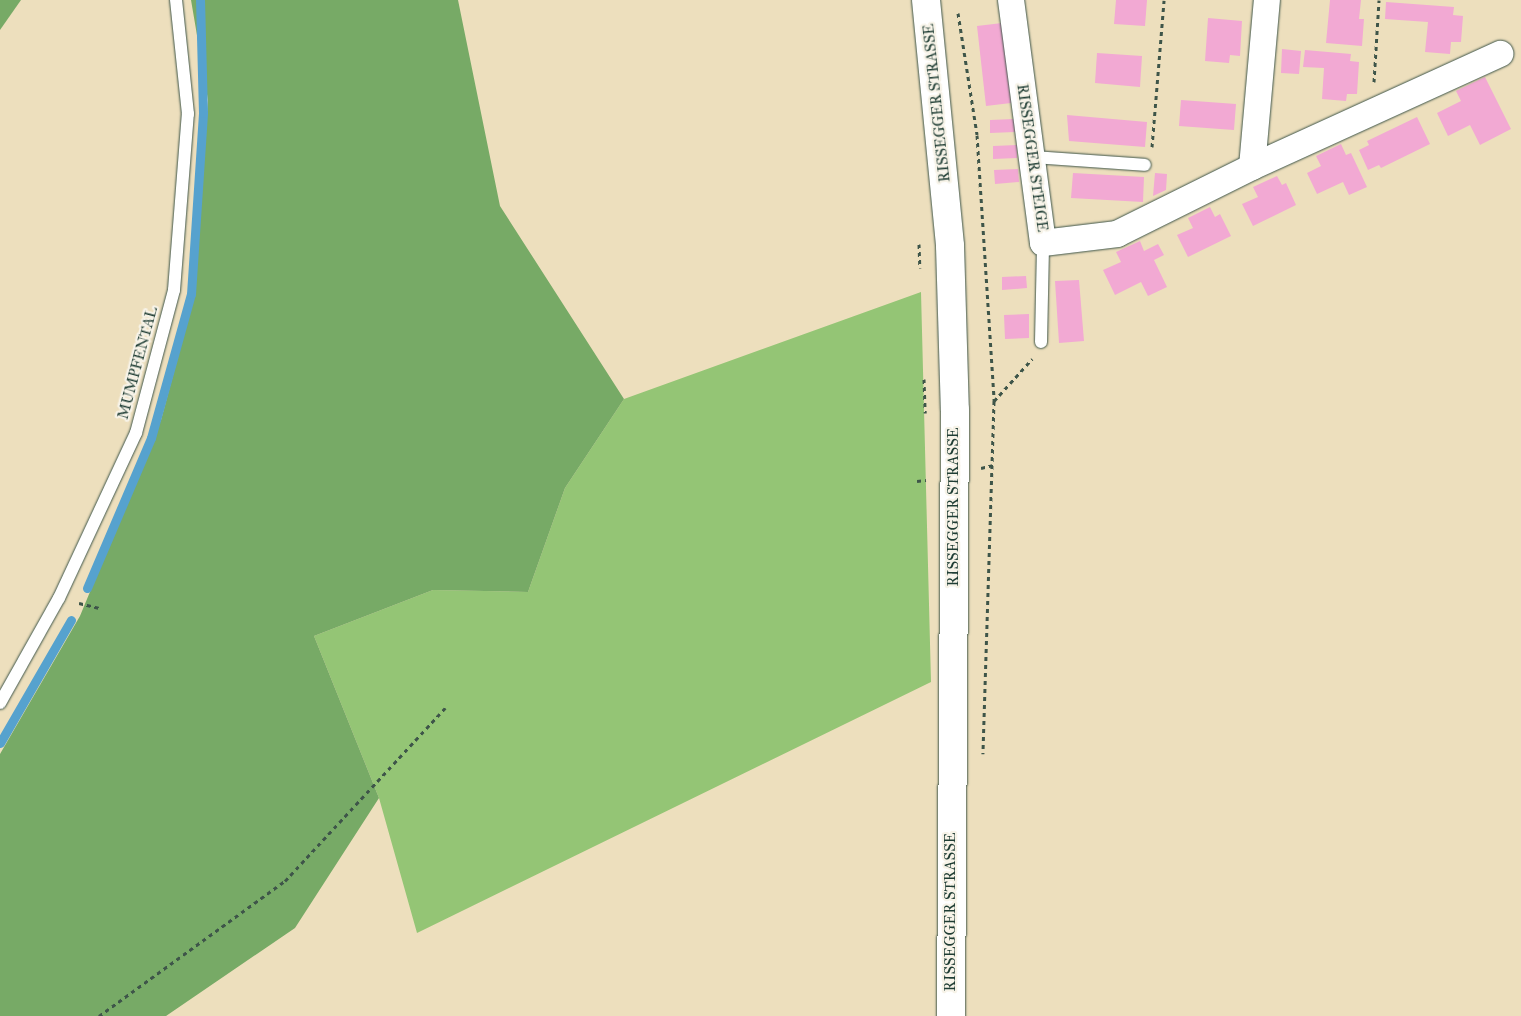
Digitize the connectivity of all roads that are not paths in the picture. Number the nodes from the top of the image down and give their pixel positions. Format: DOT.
graph roads {
  1 [pos="176,0"];
  2 [pos="926,0"];
  3 [pos="1011,0"];
  4 [pos="1267,0"];
  5 [pos="1500,54"];
  6 [pos="1032,157"];
  7 [pos="1148,160"];
  8 [pos="1252,168"];
  9 [pos="1043,243"];
  10 [pos="1041,342"];
  11 [pos="0,703"];
  12 [pos="950,1016"];
  1 -- 11 [label="lane, MUMPFENTAL"];
  2 -- 12 [label="street, RISSEGGER STRASSE"];
  3 -- 6 [label="street, RISSEGGER STEIGE"];
  4 -- 8 [label="street"];
  5 -- 8 [label="street, RISSEGGER STEIGE"];
  6 -- 7 [label="lane"];
  6 -- 9 [label="street, RISSEGGER STEIGE"];
  8 -- 9 [label="street, RISSEGGER STEIGE"];
  9 -- 10 [label="lane"];
}
